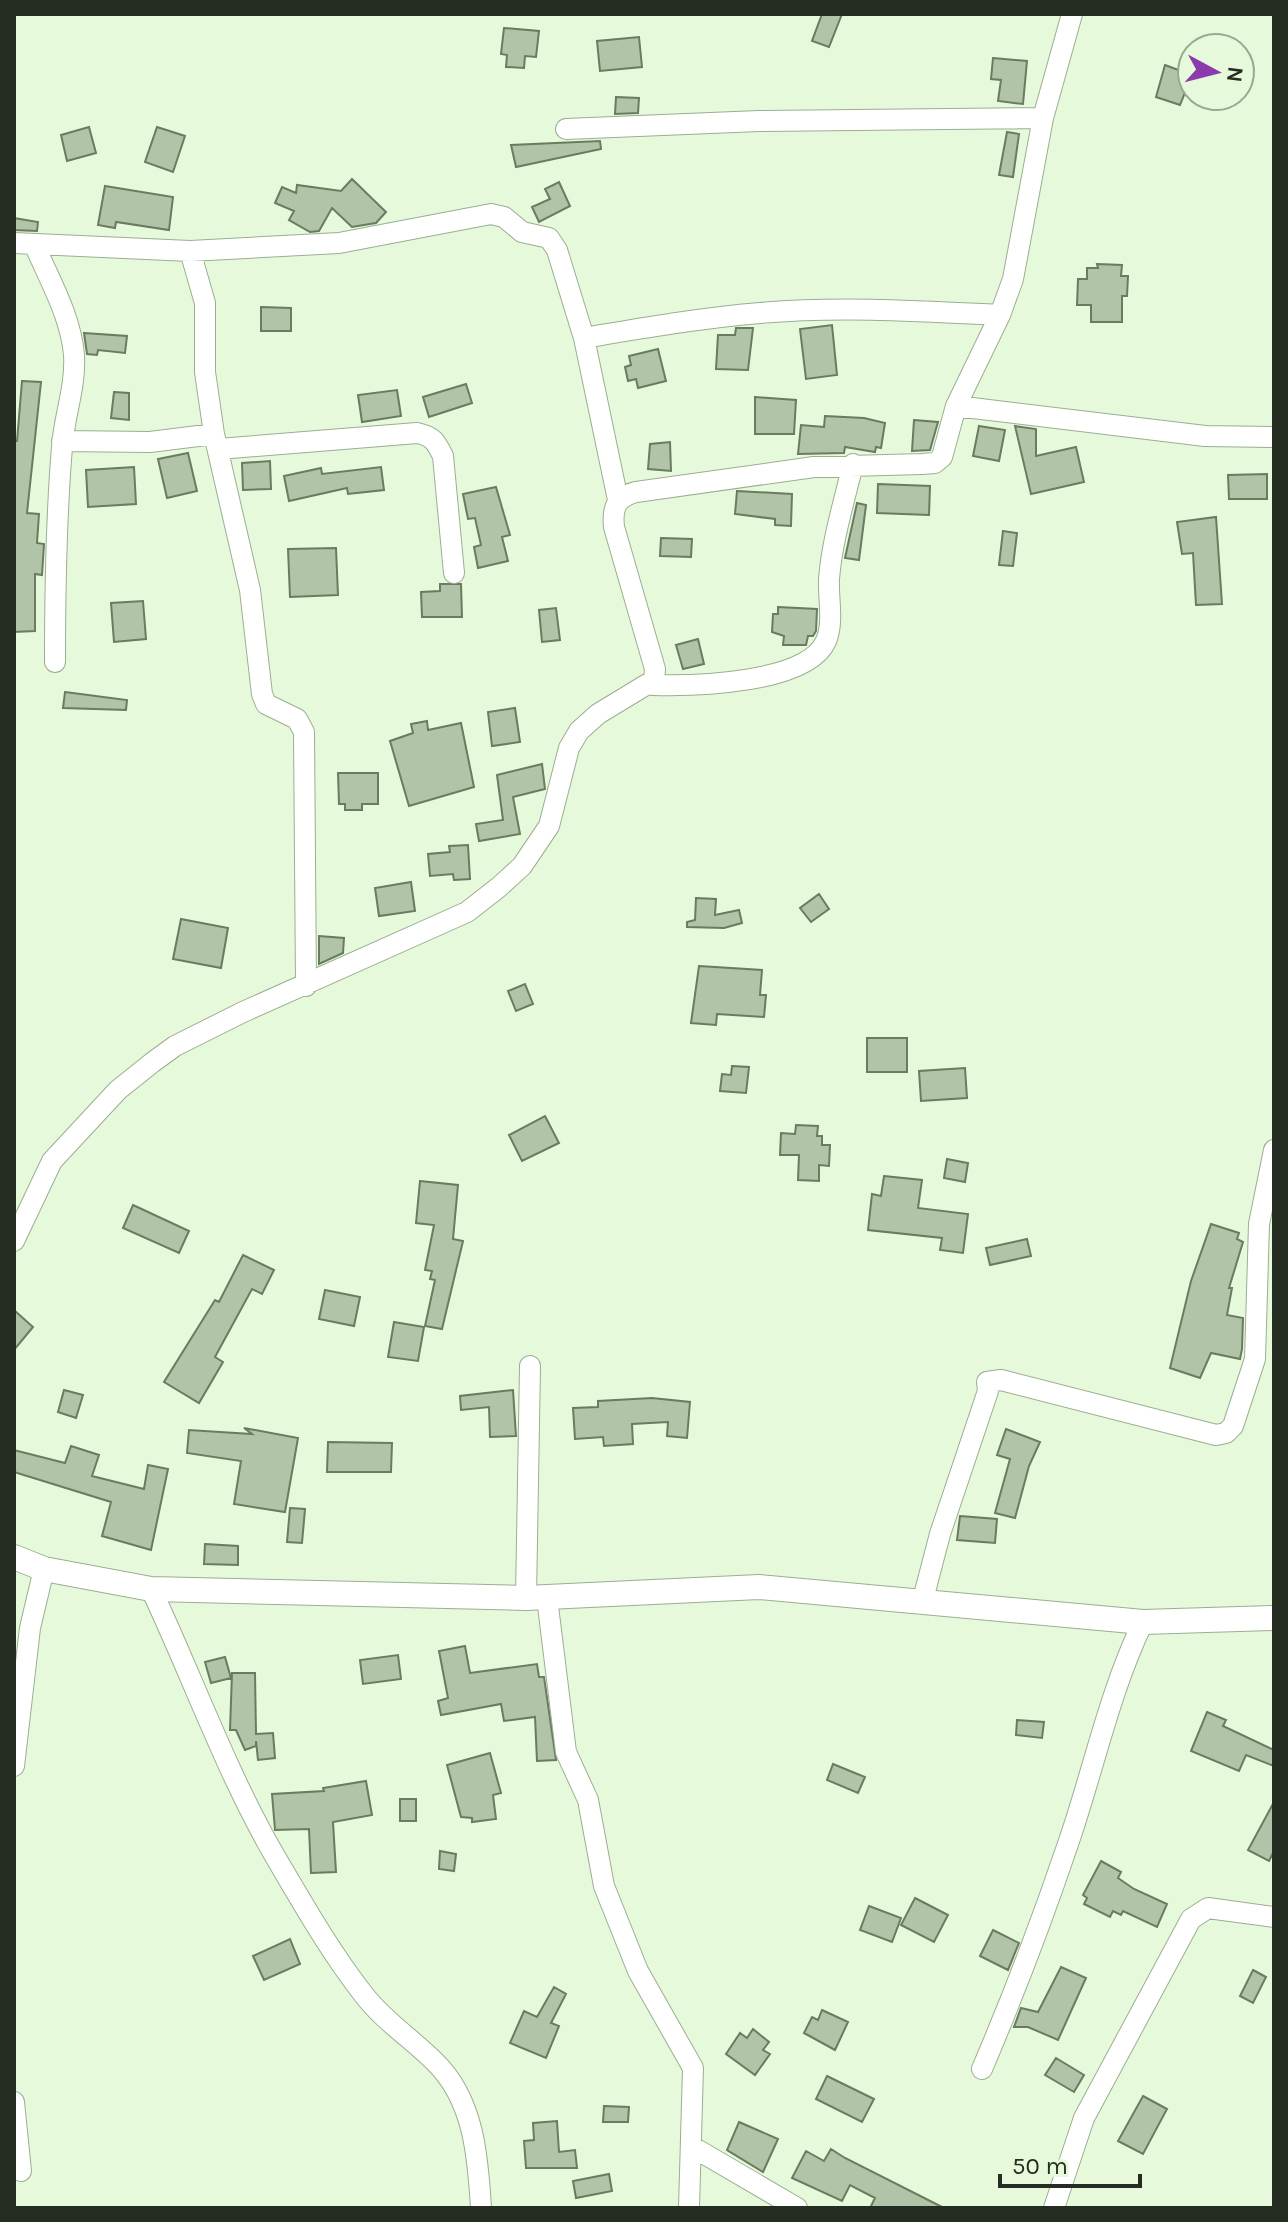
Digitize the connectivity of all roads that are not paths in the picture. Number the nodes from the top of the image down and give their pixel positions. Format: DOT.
graph roads {
  1 [pos="1072,14"];
  2 [pos="1043,118"];
  3 [pos="566,129"];
  4 [pos="24,244"];
  5 [pos="190,251"];
  6 [pos="1000,315"];
  7 [pos="584,338"];
  8 [pos="956,406"];
  9 [pos="1274,437"];
  10 [pos="62,441"];
  11 [pos="216,441"];
  12 [pos="853,464"];
  13 [pos="618,500"];
  14 [pos="454,573"];
  15 [pos="55,662"];
  16 [pos="653,685"];
  17 [pos="306,986"];
  18 [pos="1274,1150"];
  19 [pos="14,1241"];
  20 [pos="530,1366"];
  21 [pos="14,1557"];
  22 [pos="44,1569"];
  23 [pos="151,1589"];
  24 [pos="536,1598"];
  25 [pos="922,1603"];
  26 [pos="1274,1618"];
  27 [pos="1143,1622"];
  28 [pos="14,1766"];
  29 [pos="1274,1917"];
  30 [pos="982,2069"];
  31 [pos="14,2102"];
  32 [pos="691,2146"];
  33 [pos="21,2171"];
  34 [pos="481,2208"];
  35 [pos="689,2208"];
  36 [pos="797,2208"];
  37 [pos="1054,2208"];
  1 -- 2 [label="street"];
  2 -- 3 [label="street"];
  2 -- 6 [label="street"];
  4 -- 5 [label="street"];
  4 -- 10 [label="street"];
  5 -- 7 [label="street"];
  5 -- 11 [label="street"];
  6 -- 7 [label="street"];
  6 -- 8 [label="street"];
  7 -- 13 [label="street"];
  8 -- 9 [label="street"];
  8 -- 12 [label="street"];
  10 -- 11 [label="street"];
  10 -- 15 [label="street"];
  11 -- 14 [label="street"];
  11 -- 17 [label="street"];
  12 -- 13 [label="street"];
  12 -- 16 [label="street"];
  13 -- 16 [label="street"];
  16 -- 17 [label="street"];
  17 -- 19 [label="street"];
  18 -- 25 [label="street"];
  20 -- 24 [label="street"];
  21 -- 22 [label="street"];
  22 -- 23 [label="street"];
  22 -- 28 [label="street"];
  23 -- 24 [label="street"];
  23 -- 34 [label="street"];
  24 -- 25 [label="street"];
  24 -- 32 [label="street"];
  25 -- 27 [label="street"];
  26 -- 27 [label="street"];
  27 -- 30 [label="street"];
  29 -- 37 [label="street"];
  31 -- 33 [label="street"];
  32 -- 35 [label="street"];
  32 -- 36 [label="street"];
}
